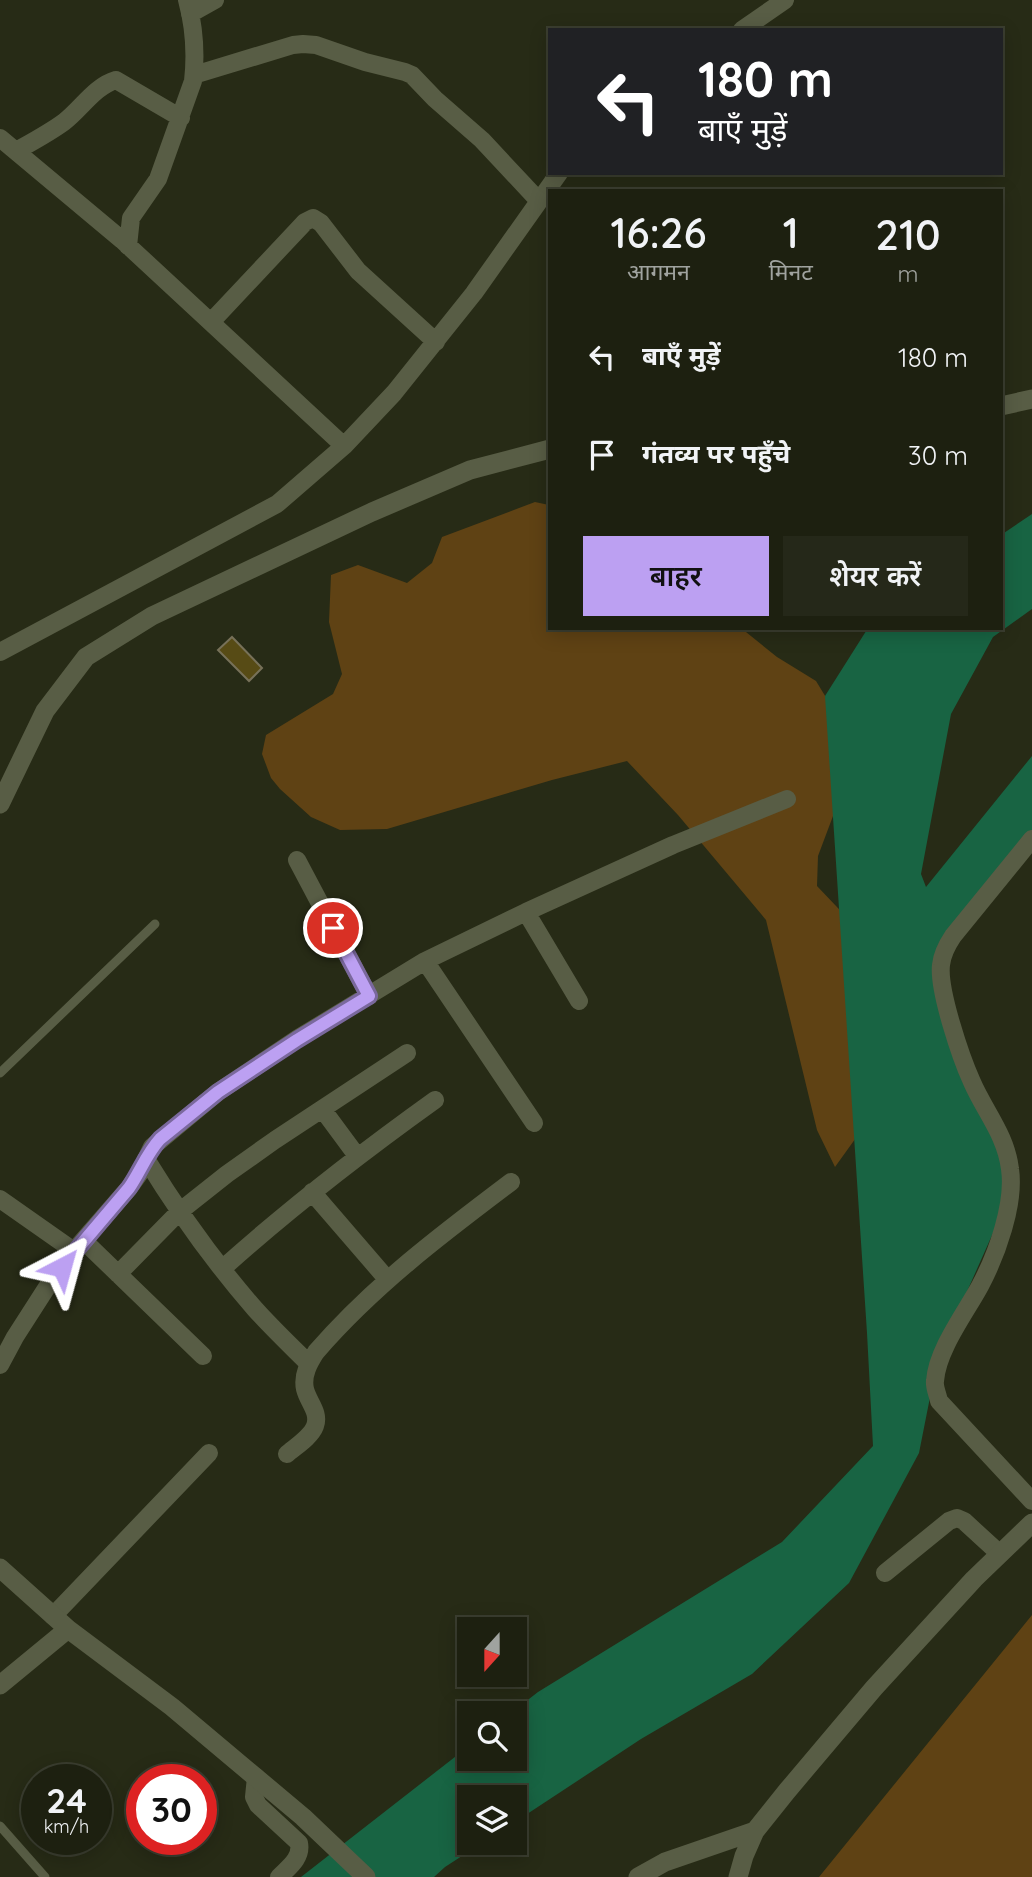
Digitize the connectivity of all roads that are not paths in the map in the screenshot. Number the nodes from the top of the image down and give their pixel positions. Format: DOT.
graph roads {
  1 [pos="215,0"];
  2 [pos="785,0"];
  3 [pos="188,7"];
  4 [pos="745,28"];
  5 [pos="194,75"];
  6 [pos="181,118"];
  7 [pos="0,138"];
  8 [pos="16,151"];
  9 [pos="558,175"];
  10 [pos="539,201"];
  11 [pos="128,246"];
  12 [pos="211,322"];
  13 [pos="436,342"];
  14 [pos="1032,399"];
  15 [pos="1003,406"];
  16 [pos="344,446"];
  17 [pos="548,450"];
  18 [pos="0,652"];
  19 [pos="787,799"];
  20 [pos="0,804"];
  21 [pos="1032,839"];
  22 [pos="297,860"];
  23 [pos="526,912"];
  24 [pos="155,924"];
  25 [pos="425,961"];
  26 [pos="369,996"];
  27 [pos="579,1001"];
  28 [pos="407,1053"];
  29 [pos="0,1073"];
  30 [pos="435,1100"];
  31 [pos="323,1110"];
  32 [pos="534,1123"];
  33 [pos="357,1156"];
  34 [pos="146,1159"];
  35 [pos="511,1182"];
  36 [pos="312,1192"];
  37 [pos="0,1199"];
  38 [pos="179,1212"];
  39 [pos="79,1246"];
  40 [pos="222,1269"];
  41 [pos="118,1274"];
  42 [pos="387,1279"];
  43 [pos="204,1356"];
  44 [pos="309,1364"];
  45 [pos="0,1365"];
  46 [pos="209,1453"];
  47 [pos="287,1454"];
  48 [pos="1032,1500"];
  49 [pos="1032,1523"];
  50 [pos="1000,1554"];
  51 [pos="0,1567"];
  52 [pos="885,1573"];
  53 [pos="53,1616"];
  54 [pos="68,1629"];
  55 [pos="0,1685"];
  56 [pos="256,1777"];
  57 [pos="0,1826"];
  58 [pos="755,1830"];
  59 [pos="45,1877"];
  60 [pos="279,1877"];
  61 [pos="366,1877"];
  62 [pos="638,1877"];
  63 [pos="738,1877"];
  1 -- 3 [label="street"];
  2 -- 4 [label="street"];
  3 -- 5 [label="street"];
  5 -- 6 [label="street"];
  5 -- 10 [label="street"];
  6 -- 8 [label="street"];
  6 -- 11 [label="street"];
  7 -- 8 [label="street"];
  8 -- 11 [label="street"];
  9 -- 10 [label="street"];
  10 -- 13 [label="street"];
  11 -- 12 [label="street"];
  12 -- 13 [label="street"];
  12 -- 16 [label="street"];
  13 -- 16 [label="street"];
  14 -- 15 [label="street"];
  16 -- 18 [label="street"];
  17 -- 20 [label="street"];
  19 -- 23 [label="street"];
  21 -- 48 [label="street"];
  22 -- 26 [label="street"];
  23 -- 25 [label="street"];
  23 -- 27 [label="street"];
  24 -- 29 [label="lane"];
  25 -- 26 [label="street"];
  25 -- 32 [label="street"];
  26 -- 34 [label="street"];
  28 -- 31 [label="street"];
  30 -- 33 [label="street"];
  31 -- 33 [label="street"];
  31 -- 38 [label="street"];
  33 -- 36 [label="street"];
  34 -- 38 [label="street"];
  34 -- 39 [label="street"];
  35 -- 42 [label="street"];
  36 -- 40 [label="street"];
  36 -- 42 [label="street"];
  37 -- 39 [label="street"];
  38 -- 40 [label="street"];
  38 -- 41 [label="street"];
  39 -- 41 [label="street"];
  39 -- 45 [label="street"];
  40 -- 44 [label="street"];
  41 -- 43 [label="street"];
  42 -- 44 [label="street"];
  44 -- 47 [label="street"];
  46 -- 53 [label="street"];
  49 -- 50 [label="street"];
  50 -- 52 [label="street"];
  50 -- 58 [label="street"];
  51 -- 53 [label="street"];
  53 -- 54 [label="street"];
  54 -- 55 [label="street"];
  54 -- 56 [label="street"];
  56 -- 60 [label="street"];
  56 -- 61 [label="street"];
  57 -- 59 [label="lane"];
  58 -- 62 [label="street"];
  58 -- 63 [label="street"];
}
